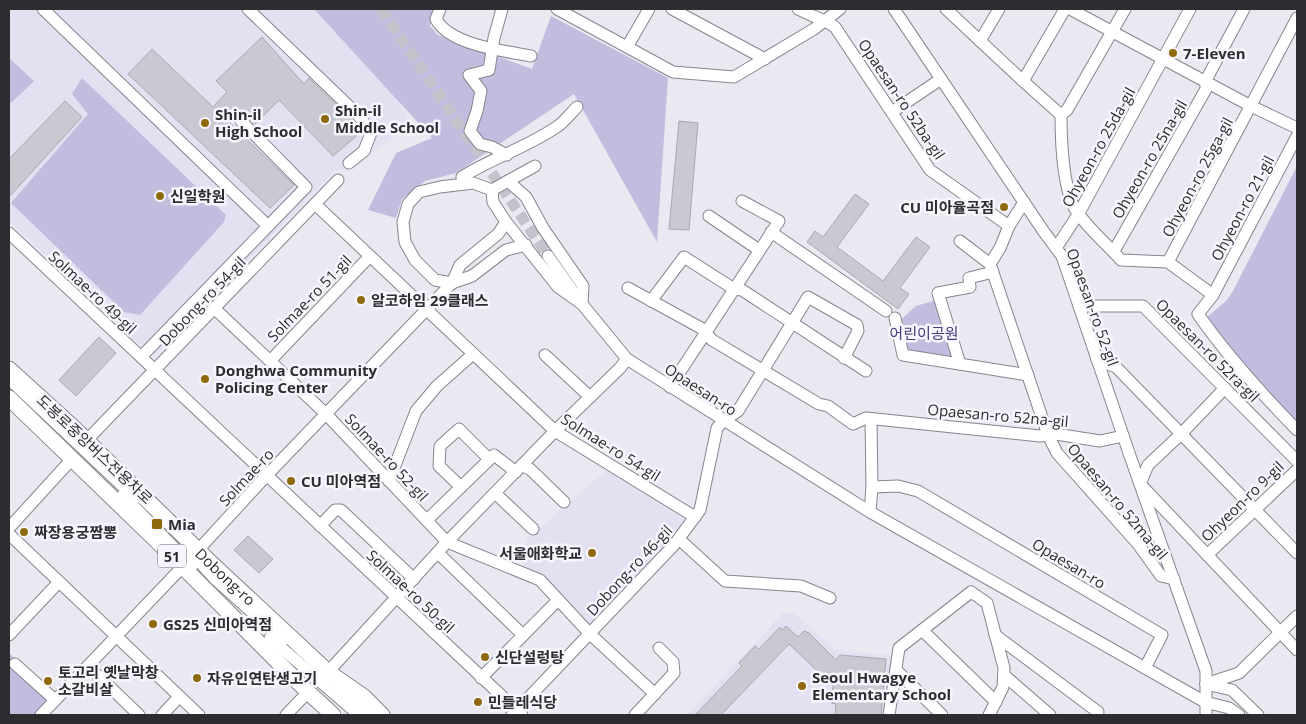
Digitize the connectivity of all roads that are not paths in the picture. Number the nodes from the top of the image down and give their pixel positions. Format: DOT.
graph roads {
  1 [pos="44,9"];
  2 [pos="248,9"];
  3 [pos="440,9"];
  4 [pos="502,9"];
  5 [pos="557,9"];
  6 [pos="649,9"];
  7 [pos="672,9"];
  8 [pos="798,9"];
  9 [pos="840,9"];
  10 [pos="894,9"];
  11 [pos="946,9"];
  12 [pos="999,9"];
  13 [pos="1065,9"];
  14 [pos="1070,9"];
  15 [pos="1125,9"];
  16 [pos="1190,9"];
  17 [pos="1244,9"];
  18 [pos="1297,18"];
  19 [pos="824,20"];
  20 [pos="1113,32"];
  21 [pos="980,41"];
  22 [pos="627,47"];
  23 [pos="493,48"];
  24 [pos="532,56"];
  25 [pos="765,59"];
  26 [pos="1163,59"];
  27 [pos="941,80"];
  28 [pos="1206,80"];
  29 [pos="1023,81"];
  30 [pos="1251,106"];
  31 [pos="577,107"];
  32 [pos="892,112"];
  33 [pos="1061,115"];
  34 [pos="241,121"];
  35 [pos="1297,128"];
  36 [pos="1297,136"];
  37 [pos="507,155"];
  38 [pos="349,163"];
  39 [pos="535,166"];
  40 [pos="338,180"];
  41 [pos="508,181"];
  42 [pos="464,184"];
  43 [pos="492,190"];
  44 [pos="742,201"];
  45 [pos="1024,202"];
  46 [pos="315,204"];
  47 [pos="1079,213"];
  48 [pos="709,216"];
  49 [pos="506,222"];
  50 [pos="268,226"];
  51 [pos="1009,226"];
  52 [pos="9,232"];
  53 [pos="771,232"];
  54 [pos="960,241"];
  55 [pos="526,245"];
  56 [pos="1056,248"];
  57 [pos="759,250"];
  58 [pos="1114,251"];
  59 [pos="370,256"];
  60 [pos="548,256"];
  61 [pos="1168,262"];
  62 [pos="991,268"];
  63 [pos="452,283"];
  64 [pos="628,288"];
  65 [pos="734,289"];
  66 [pos="1213,295"];
  67 [pos="651,301"];
  68 [pos="582,304"];
  69 [pos="1079,306"];
  70 [pos="215,309"];
  71 [pos="427,310"];
  72 [pos="1198,314"];
  73 [pos="792,323"];
  74 [pos="705,333"];
  75 [pos="473,354"];
  76 [pos="545,355"];
  77 [pos="141,357"];
  78 [pos="844,358"];
  79 [pos="627,359"];
  80 [pos="1097,360"];
  81 [pos="270,361"];
  82 [pos="960,364"];
  83 [pos="9,369"];
  84 [pos="156,371"];
  85 [pos="763,371"];
  86 [pos="866,371"];
  87 [pos="1028,375"];
  88 [pos="9,380"];
  89 [pos="670,387"];
  90 [pos="1225,388"];
  91 [pos="9,396"];
  92 [pos="590,397"];
  93 [pos="326,414"];
  94 [pos="871,418"];
  95 [pos="724,421"];
  96 [pos="1297,430"];
  97 [pos="555,431"];
  98 [pos="1181,434"];
  99 [pos="1048,435"];
  100 [pos="1123,436"];
  101 [pos="86,441"];
  102 [pos="72,459"];
  103 [pos="490,459"];
  104 [pos="1297,462"];
  105 [pos="519,469"];
  106 [pos="1297,470"];
  107 [pos="85,472"];
  108 [pos="267,476"];
  109 [pos="389,481"];
  110 [pos="1140,484"];
  111 [pos="460,487"];
  112 [pos="872,487"];
  113 [pos="118,490"];
  114 [pos="495,493"];
  115 [pos="127,499"];
  116 [pos="564,502"];
  117 [pos="1255,510"];
  118 [pos="870,512"];
  119 [pos="695,517"];
  120 [pos="426,520"];
  121 [pos="320,526"];
  122 [pos="9,528"];
  123 [pos="533,529"];
  124 [pos="9,534"];
  125 [pos="679,539"];
  126 [pos="447,542"];
  127 [pos="159,543"];
  128 [pos="438,553"];
  129 [pos="1297,553"];
  130 [pos="1207,555"];
  131 [pos="190,558"];
  132 [pos="414,579"];
  133 [pos="1174,579"];
  134 [pos="59,582"];
  135 [pos="396,598"];
  136 [pos="830,598"];
  137 [pos="558,600"];
  138 [pos="1297,616"];
  139 [pos="922,630"];
  140 [pos="1281,632"];
  141 [pos="590,634"];
  142 [pos="9,635"];
  143 [pos="523,635"];
  144 [pos="995,635"];
  145 [pos="116,636"];
  146 [pos="658,648"];
  147 [pos="1297,650"];
  148 [pos="15,664"];
  149 [pos="88,666"];
  150 [pos="1144,668"];
  151 [pos="896,670"];
  152 [pos="328,672"];
  153 [pos="1004,676"];
  154 [pos="482,678"];
  155 [pos="1206,684"];
  156 [pos="308,692"];
  157 [pos="654,694"];
  158 [pos="179,696"];
  159 [pos="55,700"];
  160 [pos="996,702"];
  161 [pos="1205,702"];
  162 [pos="1098,712"];
  163 [pos="517,714"];
  164 [pos="41,715"];
  165 [pos="138,715"];
  166 [pos="162,715"];
  167 [pos="199,715"];
  168 [pos="286,715"];
  169 [pos="333,715"];
  170 [pos="359,715"];
  171 [pos="372,715"];
  172 [pos="382,715"];
  173 [pos="635,715"];
  174 [pos="889,715"];
  175 [pos="942,715"];
  176 [pos="989,715"];
  177 [pos="1050,715"];
  178 [pos="1206,715"];
  179 [pos="1239,715"];
  180 [pos="1258,715"];
  1 -- 50 [label="street"];
  2 -- 38 [label="street"];
  3 -- 23 [label="street"];
  4 -- 23 [label="street"];
  5 -- 22 [label="street"];
  6 -- 22 [label="street"];
  7 -- 25 [label="street"];
  8 -- 19 [label="street, Opaesan-ro 52ba-gil"];
  9 -- 19 [label="street"];
  10 -- 27 [label="street, Opaesan-ro 52-gil"];
  11 -- 21 [label="street"];
  12 -- 21 [label="street"];
  13 -- 29 [label="street"];
  14 -- 20 [label="street"];
  15 -- 20 [label="street"];
  16 -- 26 [label="street, Ohyeon-ro 25da-gil"];
  17 -- 28 [label="street, Ohyeon-ro 25na-gil"];
  18 -- 30 [label="street, Ohyeon-ro 25ga-gil"];
  19 -- 25 [label="street"];
  19 -- 32 [label="street, Opaesan-ro 52ba-gil"];
  20 -- 26 [label="street"];
  20 -- 33 [label="street"];
  21 -- 29 [label="street"];
  22 -- 25 [label="street"];
  23 -- 24 [label="street"];
  23 -- 37 [label="street"];
  26 -- 28 [label="street"];
  26 -- 47 [label="street, Ohyeon-ro 25da-gil"];
  27 -- 32 [label="street"];
  27 -- 45 [label="street, Opaesan-ro 52-gil"];
  28 -- 30 [label="street, Ohyeon-ro 25ga-gil"];
  28 -- 58 [label="street, Ohyeon-ro 25na-gil"];
  29 -- 33 [label="street"];
  30 -- 35 [label="street"];
  30 -- 61 [label="street, Ohyeon-ro 25ga-gil"];
  31 -- 37 [label="street"];
  32 -- 51 [label="street, Opaesan-ro 52ba-gil"];
  33 -- 47 [label="street"];
  34 -- 50 [label="street"];
  36 -- 66 [label="street, Ohyeon-ro 21-gil"];
  37 -- 42 [label="street"];
  39 -- 41 [label="street"];
  40 -- 46 [label="street, Dobong-ro 54-gil"];
  41 -- 43 [label="street"];
  41 -- 68 [label="street"];
  42 -- 43 [label="street"];
  42 -- 63 [label="street"];
  43 -- 49 [label="street"];
  44 -- 53 [label="street"];
  45 -- 51 [label="street"];
  45 -- 56 [label="street, Opaesan-ro 52-gil"];
  46 -- 59 [label="street"];
  46 -- 70 [label="street, Dobong-ro 54-gil"];
  47 -- 56 [label="street, Ohyeon-ro 25da-gil"];
  47 -- 58 [label="street"];
  48 -- 57 [label="street"];
  49 -- 55 [label="street"];
  49 -- 63 [label="street, Solmae-ro"];
  50 -- 77 [label="street"];
  51 -- 62 [label="street"];
  52 -- 77 [label="street, Solmae-ro 49-gil"];
  53 -- 57 [label="street"];
  53 -- 82 [label="street"];
  54 -- 62 [label="street"];
  55 -- 63 [label="street, Solmae-ro"];
  55 -- 68 [label="street"];
  56 -- 69 [label="street, Opaesan-ro 52-gil"];
  57 -- 65 [label="street"];
  58 -- 61 [label="street"];
  59 -- 71 [label="street"];
  59 -- 81 [label="street, Solmae-ro 51-gil"];
  60 -- 68 [label="street, Opaesan-ro"];
  61 -- 66 [label="street"];
  62 -- 82 [label="street"];
  62 -- 87 [label="street, Opaesan-ro 52ma-gil"];
  63 -- 71 [label="street, Solmae-ro"];
  64 -- 67 [label="street, Opaesan-ro 52na-gil"];
  65 -- 67 [label="street"];
  65 -- 73 [label="street"];
  65 -- 74 [label="street"];
  66 -- 72 [label="street, Ohyeon-ro 21-gil"];
  67 -- 74 [label="street, Opaesan-ro 52na-gil"];
  68 -- 79 [label="street, Opaesan-ro"];
  69 -- 80 [label="street, Opaesan-ro 52-gil"];
  69 -- 90 [label="street, Opaesan-ro 52ra-gil"];
  70 -- 81 [label="street, Solmae-ro 51-gil"];
  70 -- 84 [label="street, Dobong-ro 54-gil"];
  71 -- 75 [label="street, Solmae-ro 54-gil"];
  71 -- 93 [label="street, Solmae-ro"];
  72 -- 96 [label="street, Opaesan-ro 52ra-gil"];
  73 -- 78 [label="street"];
  73 -- 78 [label="street"];
  73 -- 85 [label="street"];
  74 -- 85 [label="street, Opaesan-ro 52na-gil"];
  74 -- 89 [label="street"];
  75 -- 97 [label="street, Solmae-ro 54-gil"];
  75 -- 109 [label="street"];
  76 -- 92 [label="street"];
  77 -- 84 [label="street, Solmae-ro 49-gil"];
  78 -- 86 [label="street"];
  79 -- 89 [label="street, Opaesan-ro"];
  79 -- 92 [label="street"];
  80 -- 98 [label="street"];
  80 -- 100 [label="street, Opaesan-ro 52-gil"];
  81 -- 93 [label="street, Solmae-ro 51-gil"];
  82 -- 87 [label="street"];
  83 -- 101 [label="main road, Dobong-ro / 51"];
  84 -- 101 [label="street, Dobong-ro 54-gil"];
  84 -- 108 [label="street, Solmae-ro 49-gil"];
  85 -- 94 [label="street, Opaesan-ro 52na-gil"];
  85 -- 95 [label="street"];
  87 -- 99 [label="street, Opaesan-ro 52ma-gil"];
  88 -- 131 [label="street"];
  89 -- 95 [label="street, Opaesan-ro"];
  90 -- 98 [label="street"];
  90 -- 104 [label="street, Opaesan-ro 52ra-gil"];
  91 -- 102 [label="main road, Dobong-ro / 51"];
  91 -- 113 [label="street, 도봉로중앙버스전용차로"];
  92 -- 97 [label="street"];
  93 -- 108 [label="street, Solmae-ro"];
  93 -- 109 [label="street, Solmae-ro 52-gil"];
  94 -- 99 [label="street, Opaesan-ro 52na-gil"];
  94 -- 112 [label="street"];
  95 -- 118 [label="street, Opaesan-ro"];
  95 -- 119 [label="street, Dobong-ro 46-gil"];
  97 -- 105 [label="street"];
  97 -- 119 [label="street, Solmae-ro 54-gil"];
  98 -- 110 [label="street"];
  98 -- 117 [label="street"];
  99 -- 100 [label="street, Opaesan-ro 52na-gil"];
  99 -- 133 [label="street, Opaesan-ro 52ma-gil"];
  100 -- 110 [label="street, Opaesan-ro 52-gil"];
  101 -- 131 [label="main road, Dobong-ro / 51"];
  102 -- 107 [label="main road, Dobong-ro / 51"];
  102 -- 122 [label="street"];
  103 -- 105 [label="street, Solmae-ro 52-gil"];
  103 -- 111 [label="street, Solmae-ro 52-gil"];
  103 -- 111 [label="street, Solmae-ro 52-gil"];
  105 -- 114 [label="street"];
  105 -- 116 [label="street"];
  106 -- 117 [label="street, Ohyeon-ro 9-gil"];
  107 -- 113 [label="street"];
  107 -- 127 [label="main road, Dobong-ro / 51"];
  108 -- 121 [label="street, Solmae-ro 50-gil"];
  108 -- 131 [label="street, Solmae-ro"];
  109 -- 120 [label="street, Solmae-ro 52-gil"];
  110 -- 130 [label="street, Ohyeon-ro 9-gil"];
  110 -- 133 [label="street, Opaesan-ro 52-gil"];
  111 -- 120 [label="street, Solmae-ro 52-gil"];
  112 -- 118 [label="street"];
  112 -- 150 [label="street, Opaesan-ro"];
  113 -- 115 [label="street, 도봉로중앙버스전용차로"];
  114 -- 123 [label="street"];
  114 -- 126 [label="street"];
  115 -- 127 [label="street"];
  115 -- 131 [label="street, 도봉로중앙버스전용차로"];
  117 -- 129 [label="street"];
  117 -- 130 [label="street, Ohyeon-ro 9-gil"];
  118 -- 150 [label="street, Opaesan-ro"];
  119 -- 125 [label="street, Dobong-ro 46-gil"];
  120 -- 126 [label="street, Solmae-ro 52-gil"];
  121 -- 132 [label="street"];
  121 -- 135 [label="street, Solmae-ro 50-gil"];
  124 -- 134 [label="street"];
  125 -- 136 [label="street"];
  125 -- 141 [label="street, Dobong-ro 46-gil"];
  126 -- 128 [label="street"];
  126 -- 137 [label="street, Solmae-ro 52-gil"];
  127 -- 131 [label="main road, Dobong-ro / 51"];
  128 -- 132 [label="street"];
  128 -- 143 [label="street"];
  130 -- 140 [label="street, Ohyeon-ro 9-gil"];
  131 -- 145 [label="street, Solmae-ro"];
  131 -- 152 [label="main road, Dobong-ro / 51"];
  131 -- 156 [label="main road, Dobong-ro / 51"];
  131 -- 170 [label="street, 도봉로중앙버스전용차로"];
  131 -- 171 [label="street"];
  132 -- 135 [label="street"];
  133 -- 155 [label="street, Opaesan-ro 52-gil"];
  134 -- 142 [label="street"];
  134 -- 145 [label="street"];
  135 -- 152 [label="street"];
  135 -- 154 [label="street, Solmae-ro 50-gil"];
  137 -- 141 [label="street, Solmae-ro 52-gil"];
  137 -- 143 [label="street"];
  138 -- 140 [label="street"];
  139 -- 144 [label="street"];
  139 -- 151 [label="street"];
  139 -- 160 [label="street"];
  140 -- 147 [label="street, Ohyeon-ro 9-gil"];
  140 -- 155 [label="street"];
  141 -- 157 [label="street, Solmae-ro 52-gil"];
  141 -- 163 [label="street, Dobong-ro 46-gil"];
  143 -- 154 [label="street"];
  144 -- 153 [label="street"];
  144 -- 162 [label="street"];
  145 -- 149 [label="street, Solmae-ro"];
  145 -- 158 [label="street"];
  146 -- 157 [label="street"];
  148 -- 159 [label="street"];
  149 -- 159 [label="street, Solmae-ro"];
  149 -- 165 [label="street"];
  150 -- 161 [label="street, Opaesan-ro"];
  151 -- 174 [label="street"];
  151 -- 175 [label="street"];
  152 -- 172 [label="main road, Dobong-ro / 51"];
  153 -- 160 [label="street"];
  153 -- 177 [label="street"];
  154 -- 163 [label="street, Solmae-ro 50-gil"];
  155 -- 161 [label="street, Opaesan-ro 52-gil"];
  155 -- 180 [label="street"];
  156 -- 168 [label="street"];
  156 -- 169 [label="main road, Dobong-ro / 51"];
  157 -- 173 [label="street"];
  158 -- 166 [label="street"];
  158 -- 167 [label="street"];
  159 -- 164 [label="street, Solmae-ro"];
  160 -- 176 [label="street"];
  161 -- 178 [label="street, Opaesan-ro 52-gil"];
  161 -- 179 [label="street, Opaesan-ro"];
}
